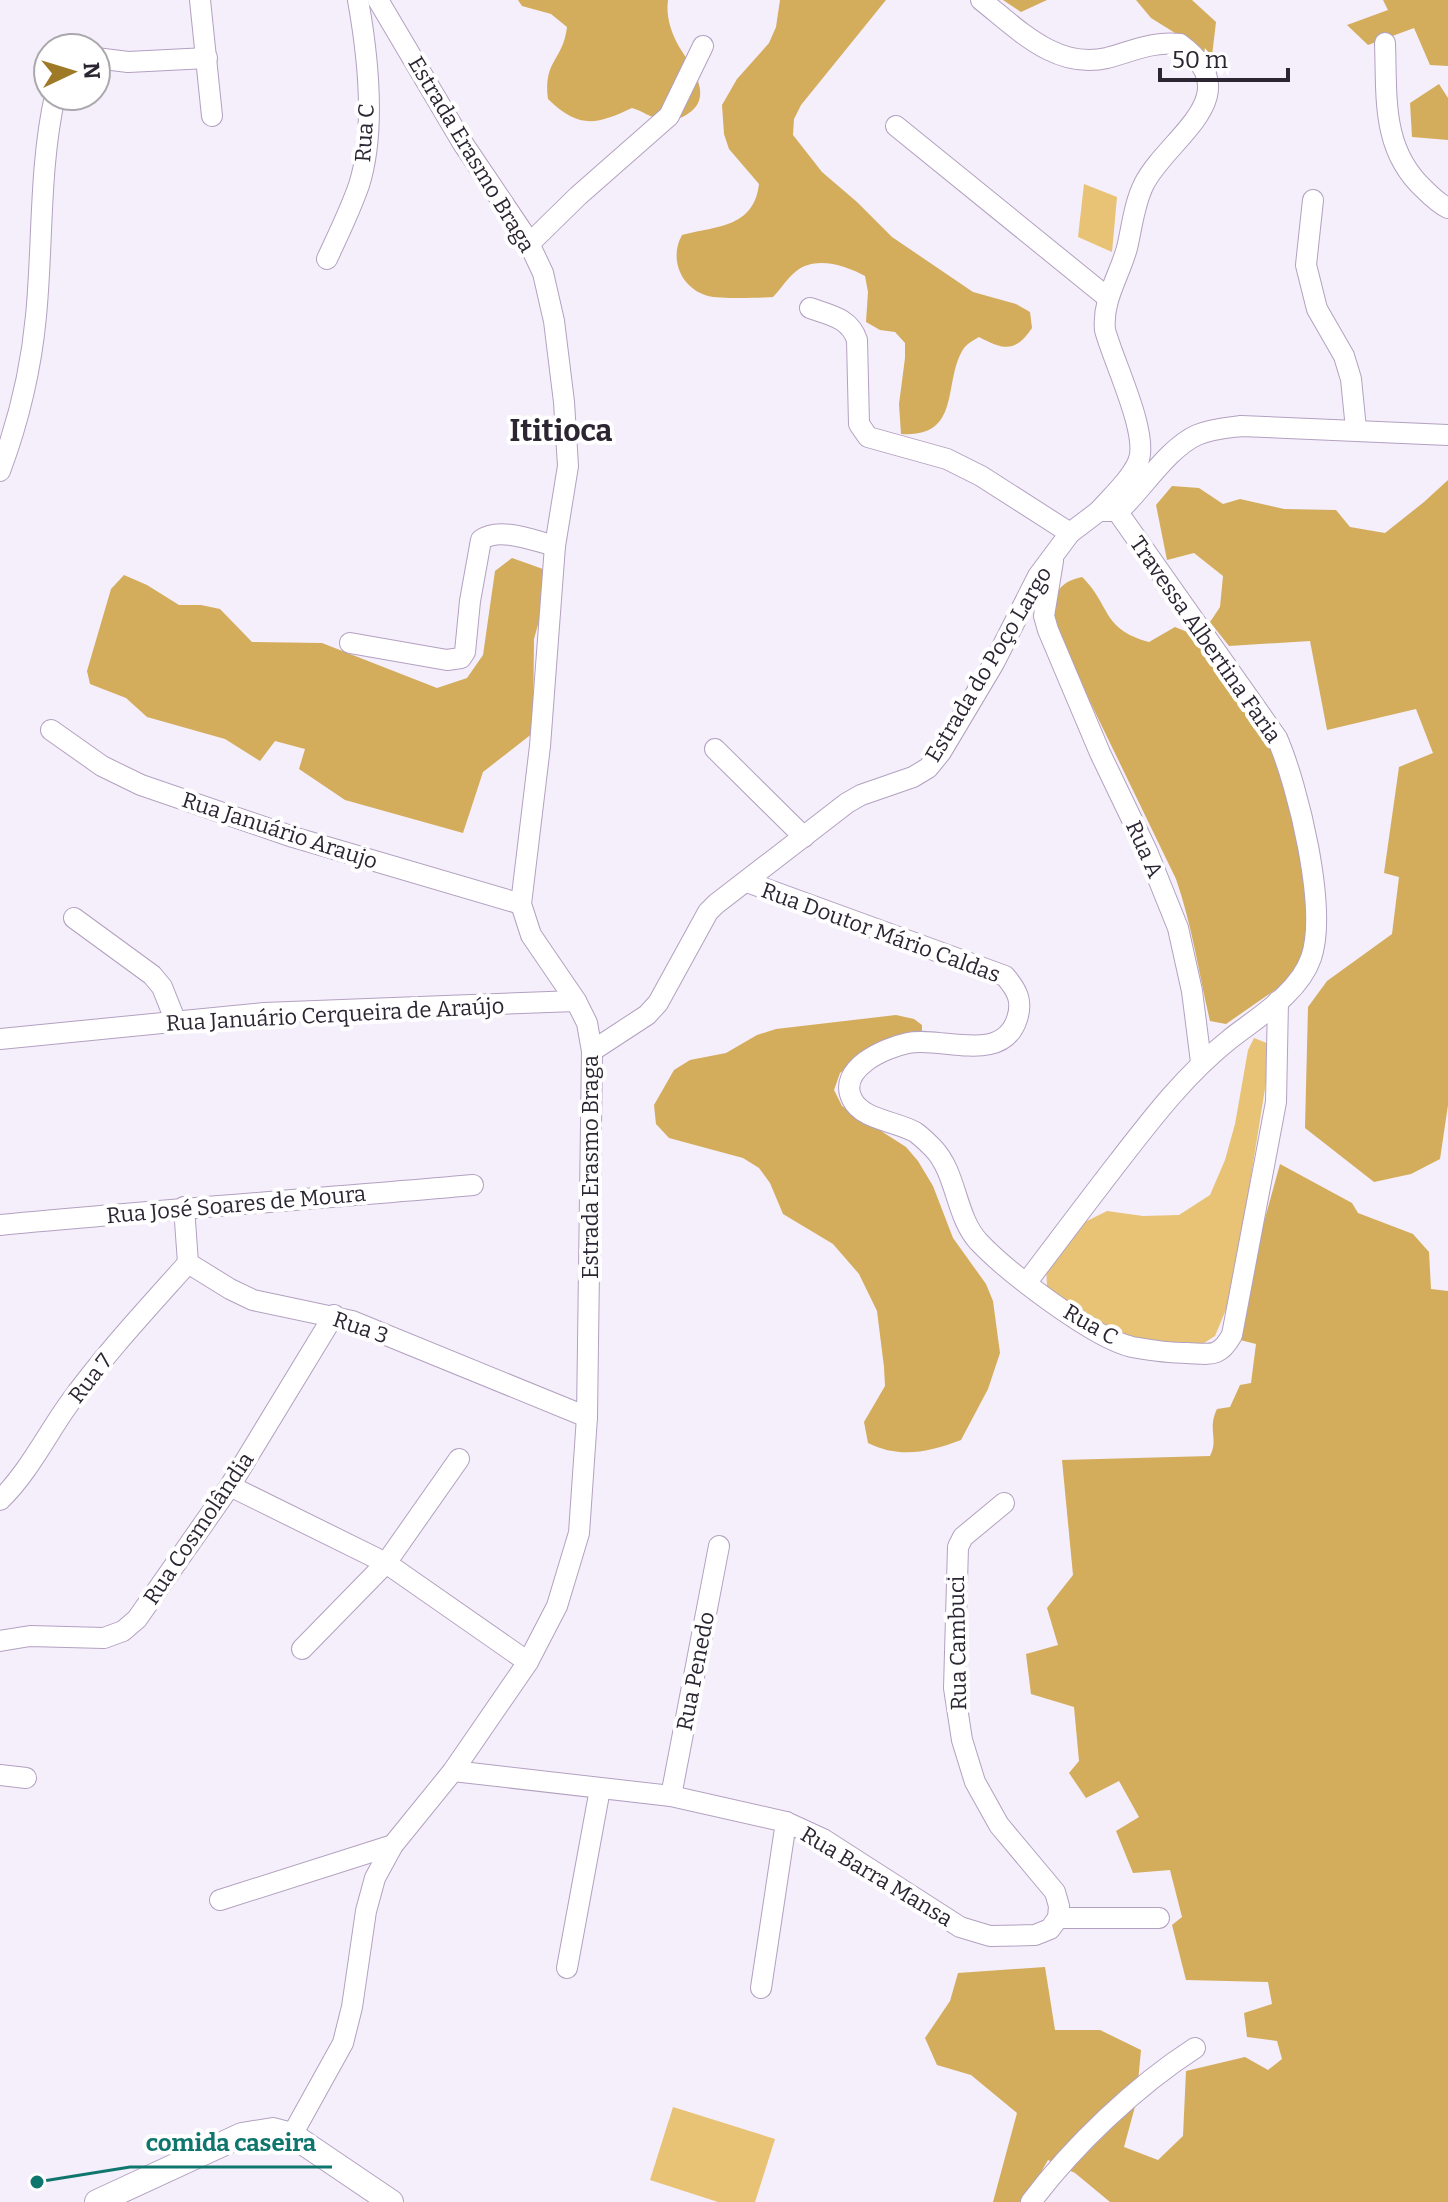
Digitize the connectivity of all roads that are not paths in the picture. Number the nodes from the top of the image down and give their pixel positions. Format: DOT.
graph roads {
  1 [pos="200,0"];
  2 [pos="358,0"];
  3 [pos="378,0"];
  4 [pos="981,0"];
  5 [pos="1385,43"];
  6 [pos="703,46"];
  7 [pos="207,58"];
  8 [pos="112,60"];
  9 [pos="53,112"];
  10 [pos="212,116"];
  11 [pos="896,126"];
  12 [pos="1313,200"];
  13 [pos="1448,208"];
  14 [pos="529,244"];
  15 [pos="327,259"];
  16 [pos="1108,298"];
  17 [pos="810,308"];
  18 [pos="1356,429"];
  19 [pos="1448,435"];
  20 [pos="0,471"];
  21 [pos="1108,511"];
  22 [pos="1070,533"];
  23 [pos="555,546"];
  24 [pos="1054,554"];
  25 [pos="350,643"];
  26 [pos="51,730"];
  27 [pos="715,749"];
  28 [pos="804,837"];
  29 [pos="747,882"];
  30 [pos="521,904"];
  31 [pos="74,918"];
  32 [pos="576,1001"];
  33 [pos="1278,1001"];
  34 [pos="176,1022"];
  35 [pos="0,1039"];
  36 [pos="970,1047"];
  37 [pos="592,1051"];
  38 [pos="1201,1062"];
  39 [pos="473,1185"];
  40 [pos="184,1207"];
  41 [pos="0,1225"];
  42 [pos="188,1263"];
  43 [pos="1027,1282"];
  44 [pos="334,1315"];
  45 [pos="587,1417"];
  46 [pos="459,1459"];
  47 [pos="230,1486"];
  48 [pos="0,1500"];
  49 [pos="1004,1503"];
  50 [pos="719,1546"];
  51 [pos="386,1563"];
  52 [pos="0,1641"];
  53 [pos="302,1649"];
  54 [pos="528,1662"];
  55 [pos="453,1771"];
  56 [pos="0,1775"];
  57 [pos="26,1778"];
  58 [pos="600,1789"];
  59 [pos="671,1796"];
  60 [pos="786,1822"];
  61 [pos="393,1845"];
  62 [pos="220,1900"];
  63 [pos="1058,1918"];
  64 [pos="1159,1918"];
  65 [pos="567,1968"];
  66 [pos="761,1988"];
  67 [pos="1195,2048"];
  68 [pos="292,2135"];
  69 [pos="97,2202"];
  70 [pos="391,2202"];
  71 [pos="1031,2202"];
  1 -- 7 [label="street"];
  2 -- 15 [label="street, Rua C"];
  3 -- 14 [label="street, Estrada Erasmo Braga"];
  4 -- 16 [label="street"];
  5 -- 13 [label="street"];
  6 -- 14 [label="street"];
  7 -- 8 [label="street"];
  7 -- 10 [label="street"];
  9 -- 20 [label="street"];
  11 -- 16 [label="street"];
  12 -- 18 [label="street"];
  14 -- 23 [label="street, Estrada Erasmo Braga"];
  16 -- 21 [label="street"];
  17 -- 22 [label="street"];
  18 -- 19 [label="street, Estrada do Poço Largo"];
  18 -- 21 [label="street, Estrada do Poço Largo"];
  21 -- 22 [label="street, Estrada do Poço Largo"];
  21 -- 33 [label="street, Travessa Albertina Faria"];
  22 -- 24 [label="street, Estrada do Poço Largo"];
  23 -- 25 [label="street"];
  23 -- 30 [label="street, Estrada Erasmo Braga"];
  24 -- 28 [label="street, Estrada do Poço Largo"];
  24 -- 38 [label="street, Rua A"];
  26 -- 30 [label="street, Rua Januário Araujo"];
  27 -- 28 [label="street"];
  28 -- 29 [label="street, Estrada do Poço Largo"];
  29 -- 36 [label="street, Rua Doutor Mário Caldas"];
  29 -- 37 [label="street, Estrada do Poço Largo"];
  30 -- 32 [label="street, Estrada Erasmo Braga"];
  31 -- 34 [label="street"];
  32 -- 34 [label="street, Rua Januário Cerqueira de Araújo"];
  32 -- 37 [label="street, Estrada Erasmo Braga"];
  33 -- 38 [label="street, Travessa Albertina Faria"];
  33 -- 43 [label="street, Rua C"];
  34 -- 35 [label="street, Rua Januário Cerqueira de Araújo"];
  36 -- 43 [label="street, Rua C"];
  37 -- 45 [label="street, Estrada Erasmo Braga"];
  38 -- 43 [label="street, Travessa Albertina Faria"];
  39 -- 40 [label="street, Rua José Soares de Moura"];
  40 -- 41 [label="street, Rua José Soares de Moura"];
  40 -- 42 [label="street"];
  42 -- 44 [label="street, Rua 3"];
  42 -- 48 [label="street, Rua 7"];
  44 -- 45 [label="street, Rua 3"];
  44 -- 47 [label="street, Rua Cosmolândia"];
  45 -- 54 [label="street, Estrada Erasmo Braga"];
  46 -- 51 [label="street"];
  47 -- 51 [label="street"];
  47 -- 52 [label="street, Rua Cosmolândia"];
  49 -- 63 [label="street, Rua Cambuci"];
  50 -- 59 [label="street, Rua Penedo"];
  51 -- 53 [label="street"];
  51 -- 54 [label="street"];
  54 -- 55 [label="street, Estrada Erasmo Braga"];
  55 -- 58 [label="street, Rua Barra Mansa"];
  55 -- 61 [label="street, Estrada Erasmo Braga"];
  56 -- 57 [label="street"];
  58 -- 59 [label="street, Rua Barra Mansa"];
  58 -- 65 [label="street"];
  59 -- 60 [label="street, Rua Barra Mansa"];
  60 -- 63 [label="street, Rua Barra Mansa"];
  60 -- 66 [label="street"];
  61 -- 62 [label="street"];
  61 -- 68 [label="street, Estrada Erasmo Braga"];
  63 -- 64 [label="street"];
  67 -- 71 [label="street"];
  68 -- 69 [label="street"];
  68 -- 70 [label="street"];
}
